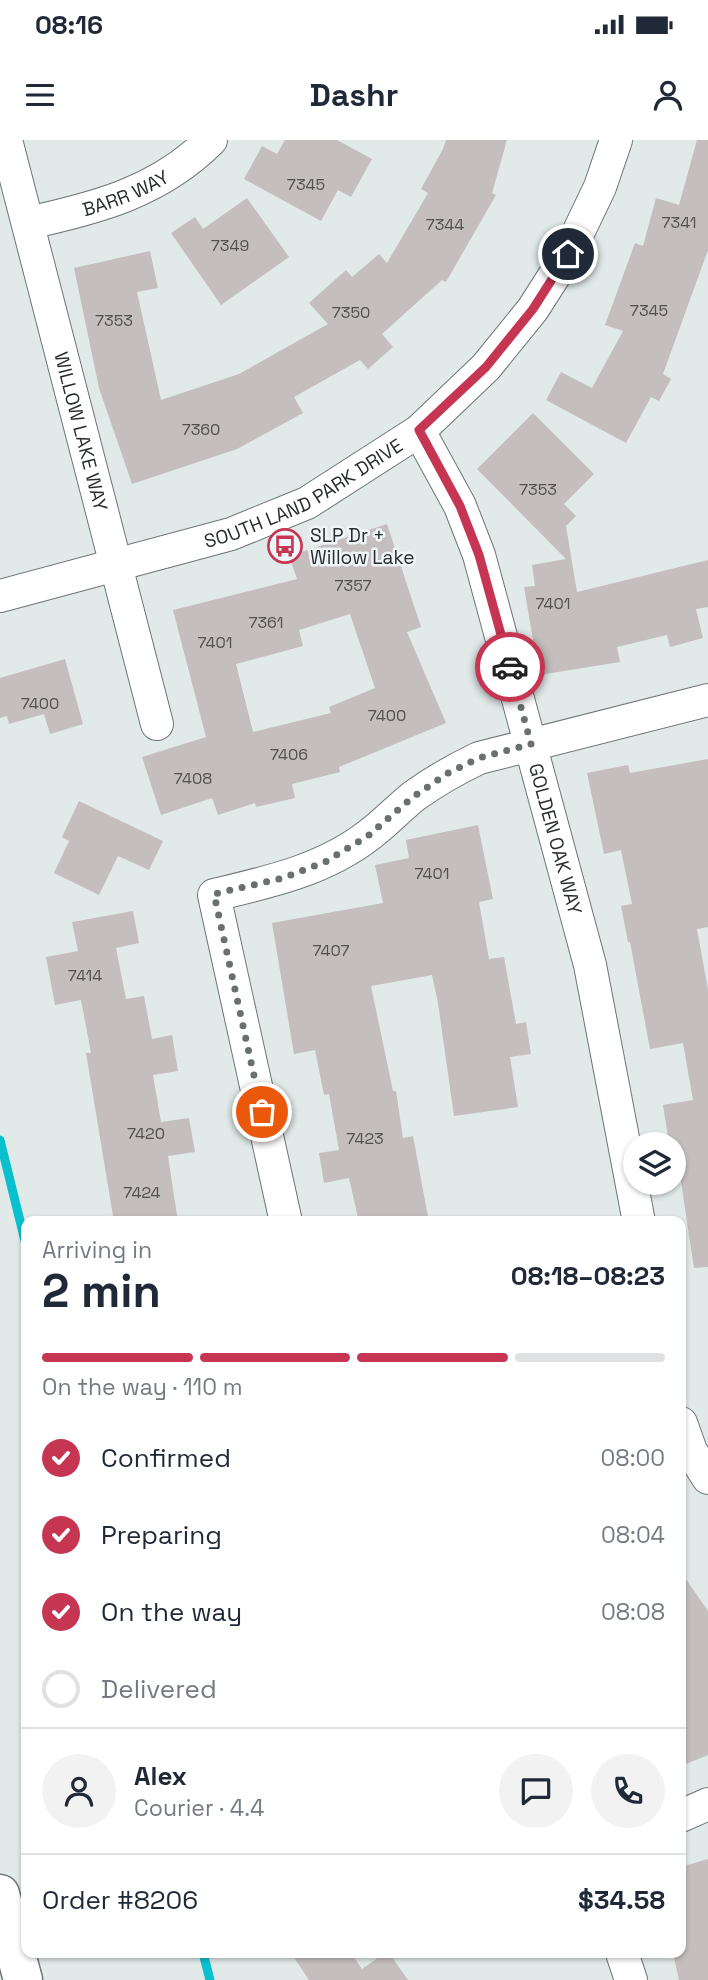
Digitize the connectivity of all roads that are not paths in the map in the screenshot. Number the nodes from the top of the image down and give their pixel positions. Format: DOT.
graph roads {
  1 [pos="6,140"];
  2 [pos="211,140"];
  3 [pos="616,140"];
  4 [pos="28,223"];
  5 [pos="419,430"];
  6 [pos="116,565"];
  7 [pos="0,596"];
  8 [pos="708,700"];
  9 [pos="158,724"];
  10 [pos="531,744"];
  11 [pos="285,1216"];
  12 [pos="638,1216"];
  13 [pos="686,1437"];
  14 [pos="708,1478"];
  15 [pos="708,1804"];
  16 [pos="686,1814"];
  17 [pos="0,1894"];
  18 [pos="624,1958"];
  19 [pos="23,1980"];
  20 [pos="631,1980"];
  1 -- 4 [label="street, WILLOW LAKE WAY"];
  2 -- 4 [label="street, BARR WAY"];
  3 -- 5 [label="street, SOUTH LAND PARK DRIVE"];
  4 -- 6 [label="street, WILLOW LAKE WAY"];
  5 -- 6 [label="street, SOUTH LAND PARK DRIVE"];
  5 -- 10 [label="street, GOLDEN OAK WAY"];
  6 -- 7 [label="street, SOUTH LAND PARK DRIVE"];
  6 -- 9 [label="street, WILLOW LAKE WAY"];
  8 -- 10 [label="street"];
  10 -- 11 [label="street"];
  10 -- 12 [label="street, GOLDEN OAK WAY"];
  13 -- 14 [label="street"];
  15 -- 16 [label="street"];
  17 -- 19 [label="highway"];
  18 -- 20 [label="street"];
}
